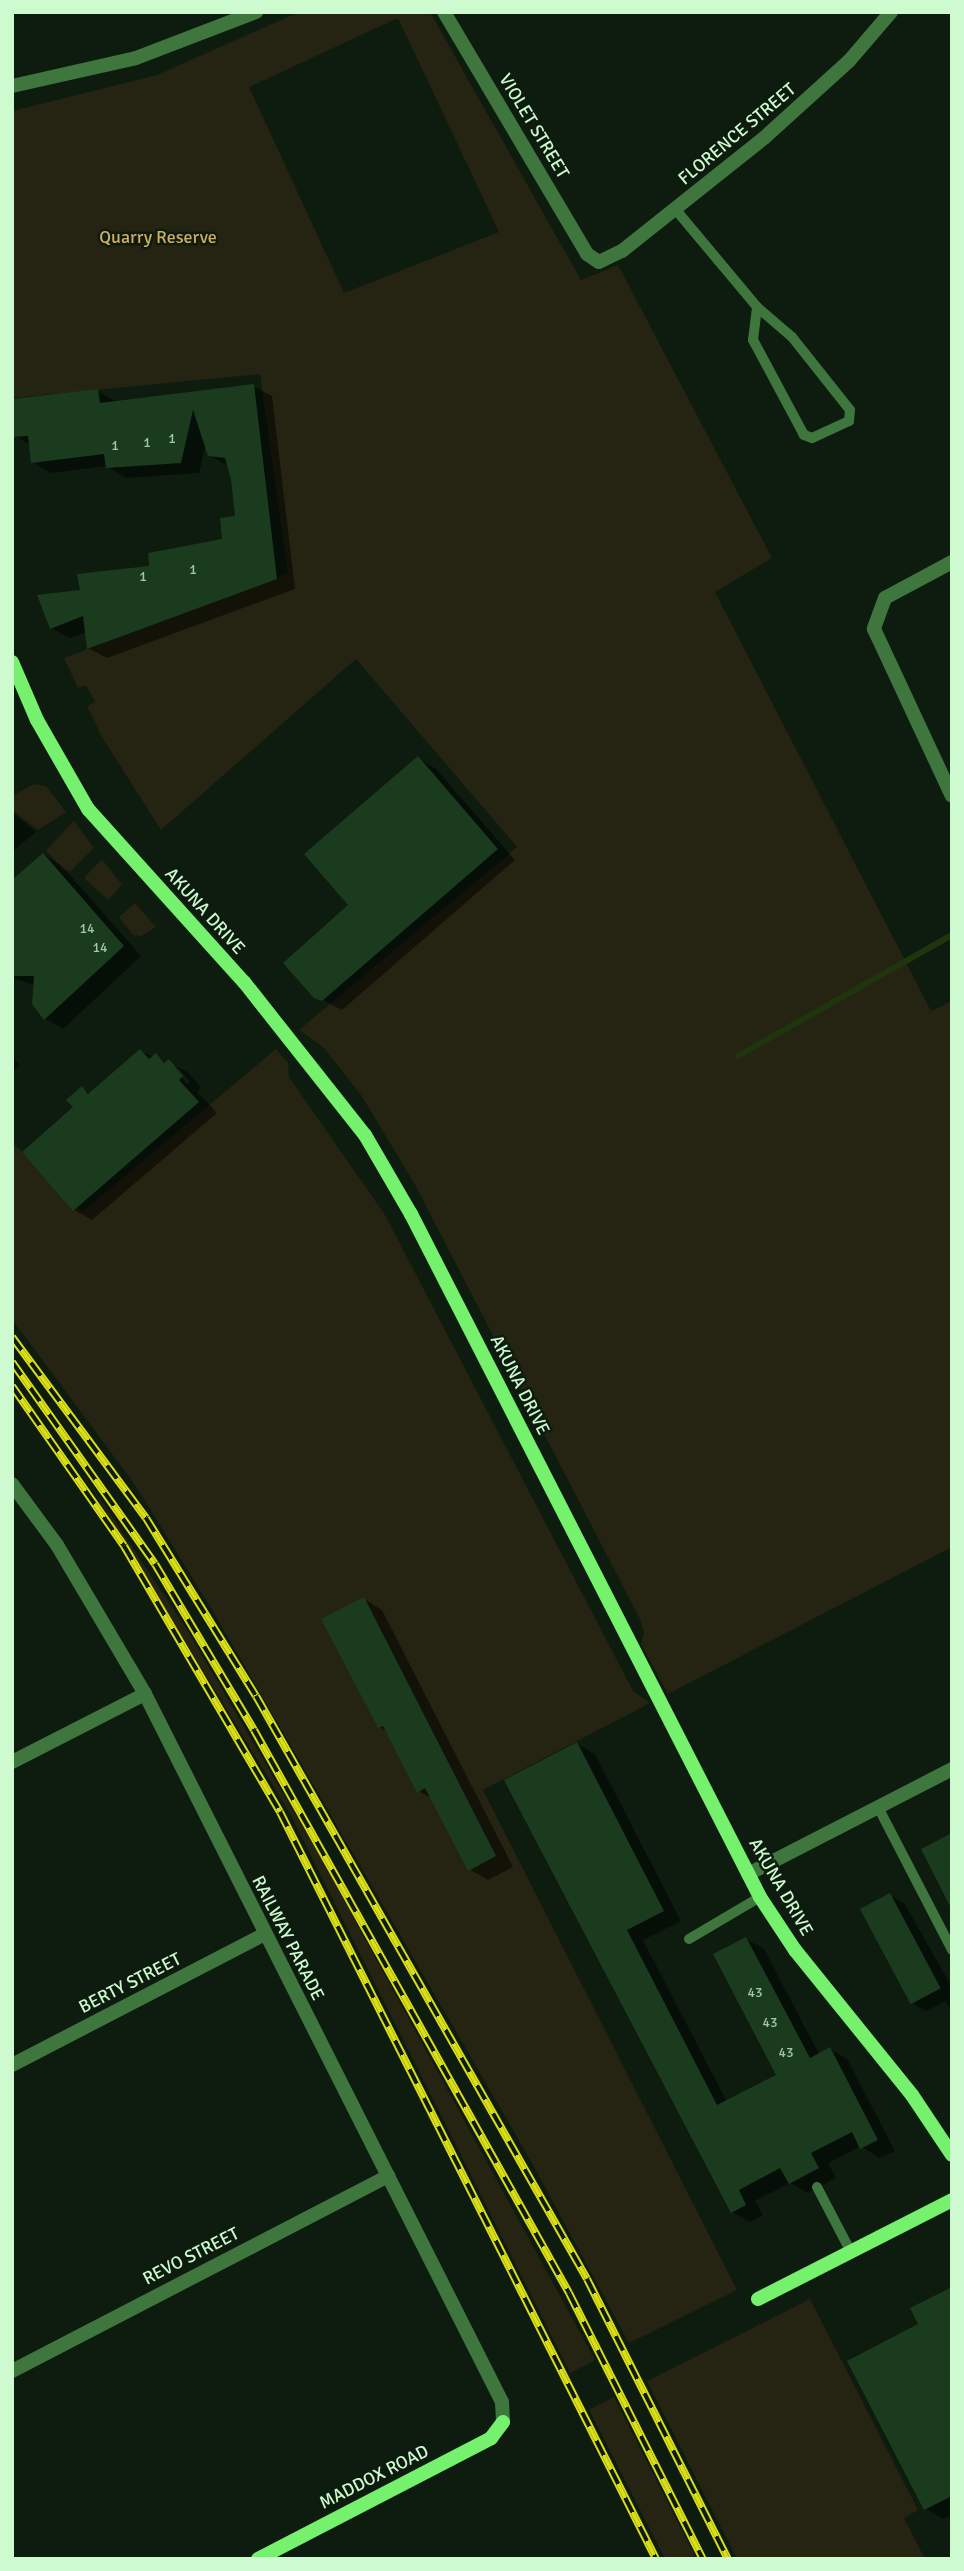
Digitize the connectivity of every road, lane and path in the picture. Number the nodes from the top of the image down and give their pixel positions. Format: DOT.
graph roads {
  1 [pos="256,12"];
  2 [pos="444,12"];
  3 [pos="891,12"];
  4 [pos="12,86"];
  5 [pos="676,210"];
  6 [pos="592,259"];
  7 [pos="757,307"];
  8 [pos="952,562"];
  9 [pos="12,662"];
  10 [pos="952,796"];
  11 [pos="12,1484"];
  12 [pos="145,1694"];
  13 [pos="12,1762"];
  14 [pos="952,1769"];
  15 [pos="878,1807"];
  16 [pos="748,1874"];
  17 [pos="760,1897"];
  18 [pos="265,1934"];
  19 [pos="689,1939"];
  20 [pos="952,1950"];
  21 [pos="12,2065"];
  22 [pos="952,2155"];
  23 [pos="388,2176"];
  24 [pos="817,2188"];
  25 [pos="952,2200"];
  26 [pos="851,2252"];
  27 [pos="758,2300"];
  28 [pos="12,2371"];
  29 [pos="503,2422"];
  30 [pos="258,2559"];
  1 -- 4 [label="street"];
  2 -- 6 [label="street, VIOLET STREET"];
  3 -- 5 [label="street, FLORENCE STREET"];
  5 -- 6 [label="street, FLORENCE STREET"];
  5 -- 7 [label="lane"];
  7 -- 7 [label="lane"];
  8 -- 10 [label="street"];
  9 -- 16 [label="street, AKUNA DRIVE"];
  11 -- 12 [label="street, RAILWAY PARADE"];
  12 -- 13 [label="street"];
  12 -- 18 [label="street, RAILWAY PARADE"];
  14 -- 15 [label="street"];
  15 -- 16 [label="street"];
  15 -- 20 [label="lane"];
  16 -- 17 [label="street, AKUNA DRIVE"];
  17 -- 19 [label="lane"];
  17 -- 22 [label="street, AKUNA DRIVE"];
  18 -- 21 [label="street, BERTY STREET"];
  18 -- 23 [label="street, RAILWAY PARADE"];
  23 -- 28 [label="street, REVO STREET"];
  23 -- 29 [label="street, RAILWAY PARADE"];
  24 -- 26 [label="lane"];
  25 -- 26 [label="street"];
  26 -- 27 [label="street"];
  29 -- 30 [label="street, MADDOX ROAD"];
}
